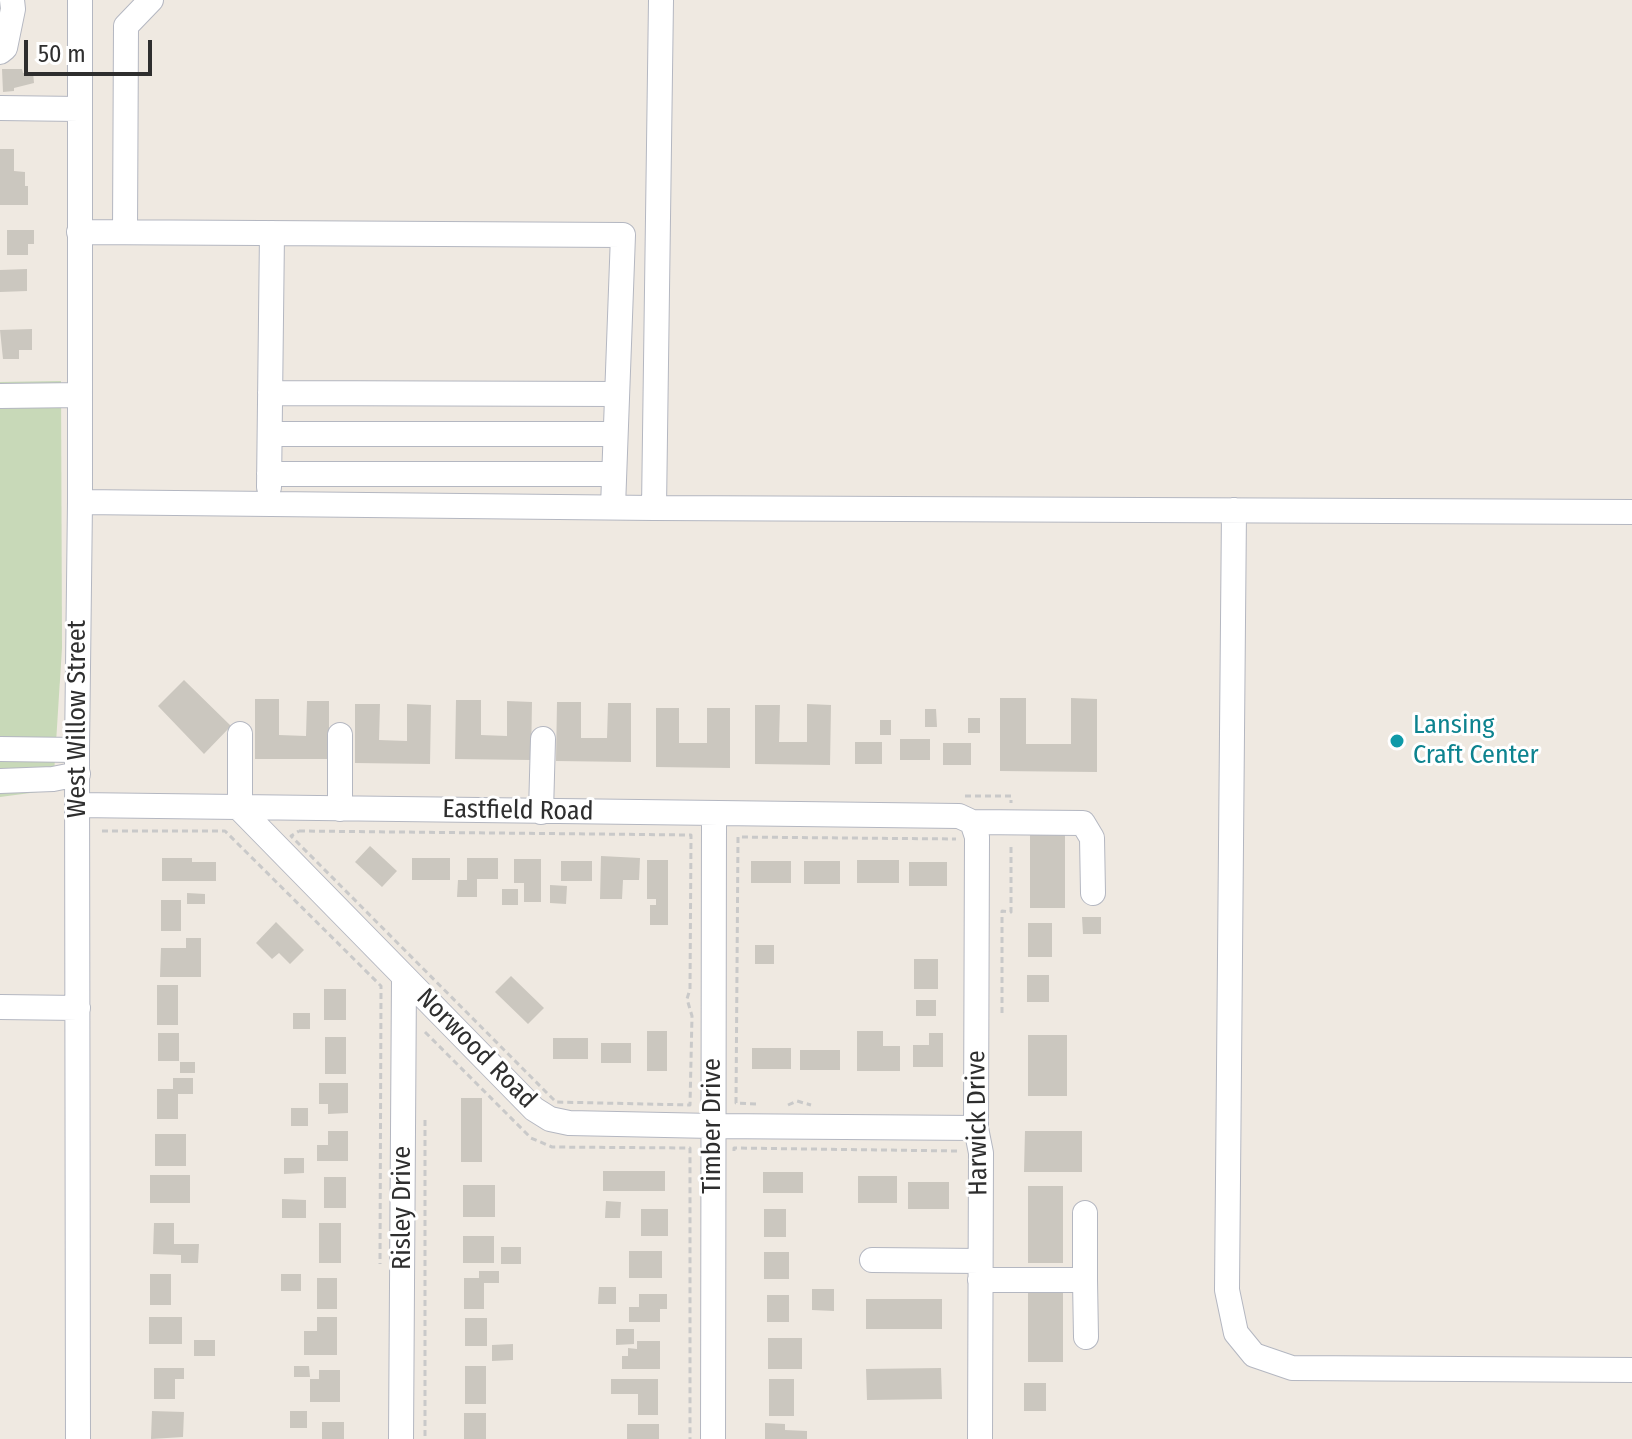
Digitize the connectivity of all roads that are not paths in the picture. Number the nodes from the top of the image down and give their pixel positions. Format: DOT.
graph roads {
  1 [pos="12,0"];
  2 [pos="80,0"];
  3 [pos="151,0"];
  4 [pos="661,0"];
  5 [pos="0,52"];
  6 [pos="0,108"];
  7 [pos="79,109"];
  8 [pos="79,232"];
  9 [pos="125,232"];
  10 [pos="272,233"];
  11 [pos="270,393"];
  12 [pos="617,394"];
  13 [pos="80,395"];
  14 [pos="0,396"];
  15 [pos="270,434"];
  16 [pos="615,434"];
  17 [pos="269,474"];
  18 [pos="614,474"];
  19 [pos="80,502"];
  20 [pos="269,504"];
  21 [pos="613,507"];
  22 [pos="654,508"];
  23 [pos="1234,510"];
  24 [pos="1632,512"];
  25 [pos="240,734"];
  26 [pos="340,735"];
  27 [pos="543,739"];
  28 [pos="0,749"];
  29 [pos="78,762"];
  30 [pos="0,781"];
  31 [pos="78,805"];
  32 [pos="240,809"];
  33 [pos="340,809"];
  34 [pos="541,812"];
  35 [pos="714,814"];
  36 [pos="964,826"];
  37 [pos="1093,893"];
  38 [pos="404,977"];
  39 [pos="0,1007"];
  40 [pos="78,1008"];
  41 [pos="713,1126"];
  42 [pos="976,1128"];
  43 [pos="1085,1213"];
  44 [pos="872,1260"];
  45 [pos="980,1270"];
  46 [pos="1085,1280"];
  47 [pos="1086,1337"];
  48 [pos="1632,1370"];
  49 [pos="78,1439"];
  50 [pos="401,1439"];
  51 [pos="713,1439"];
  52 [pos="980,1439"];
  1 -- 5 [label="street"];
  2 -- 7 [label="street, West Willow Street"];
  3 -- 9 [label="street"];
  4 -- 22 [label="street"];
  6 -- 7 [label="street"];
  7 -- 8 [label="street, West Willow Street"];
  8 -- 9 [label="street"];
  8 -- 13 [label="street, West Willow Street"];
  9 -- 10 [label="street"];
  10 -- 11 [label="street"];
  10 -- 12 [label="street"];
  11 -- 12 [label="street"];
  11 -- 15 [label="street"];
  12 -- 16 [label="street"];
  13 -- 14 [label="street"];
  13 -- 19 [label="street, West Willow Street"];
  15 -- 16 [label="street"];
  15 -- 17 [label="street"];
  16 -- 18 [label="street"];
  17 -- 18 [label="street"];
  17 -- 20 [label="street"];
  18 -- 21 [label="street"];
  19 -- 20 [label="street"];
  19 -- 29 [label="street, West Willow Street"];
  20 -- 21 [label="street"];
  21 -- 22 [label="street"];
  22 -- 23 [label="street"];
  23 -- 24 [label="street"];
  23 -- 48 [label="street"];
  25 -- 32 [label="street"];
  26 -- 33 [label="street"];
  27 -- 34 [label="street"];
  28 -- 29 [label="street"];
  29 -- 30 [label="street"];
  29 -- 31 [label="street, West Willow Street"];
  31 -- 32 [label="street, Eastfield Road"];
  31 -- 40 [label="street, West Willow Street"];
  32 -- 33 [label="street, Eastfield Road"];
  32 -- 38 [label="street, Norwood Road"];
  33 -- 34 [label="street, Eastfield Road"];
  34 -- 35 [label="street, Eastfield Road"];
  35 -- 36 [label="street, Eastfield Road"];
  35 -- 41 [label="street, Timber Drive"];
  36 -- 37 [label="street, Eastfield Road"];
  36 -- 42 [label="street, Harwick Drive"];
  38 -- 41 [label="street, Norwood Road"];
  38 -- 50 [label="street, Risley Drive"];
  39 -- 40 [label="street"];
  40 -- 49 [label="street, West Willow Street"];
  41 -- 42 [label="street, Norwood Road"];
  41 -- 51 [label="street, Timber Drive"];
  42 -- 45 [label="street, Harwick Drive"];
  43 -- 46 [label="street"];
  44 -- 45 [label="street"];
  45 -- 46 [label="street"];
  45 -- 52 [label="street, Harwick Drive"];
  46 -- 47 [label="street"];
}
